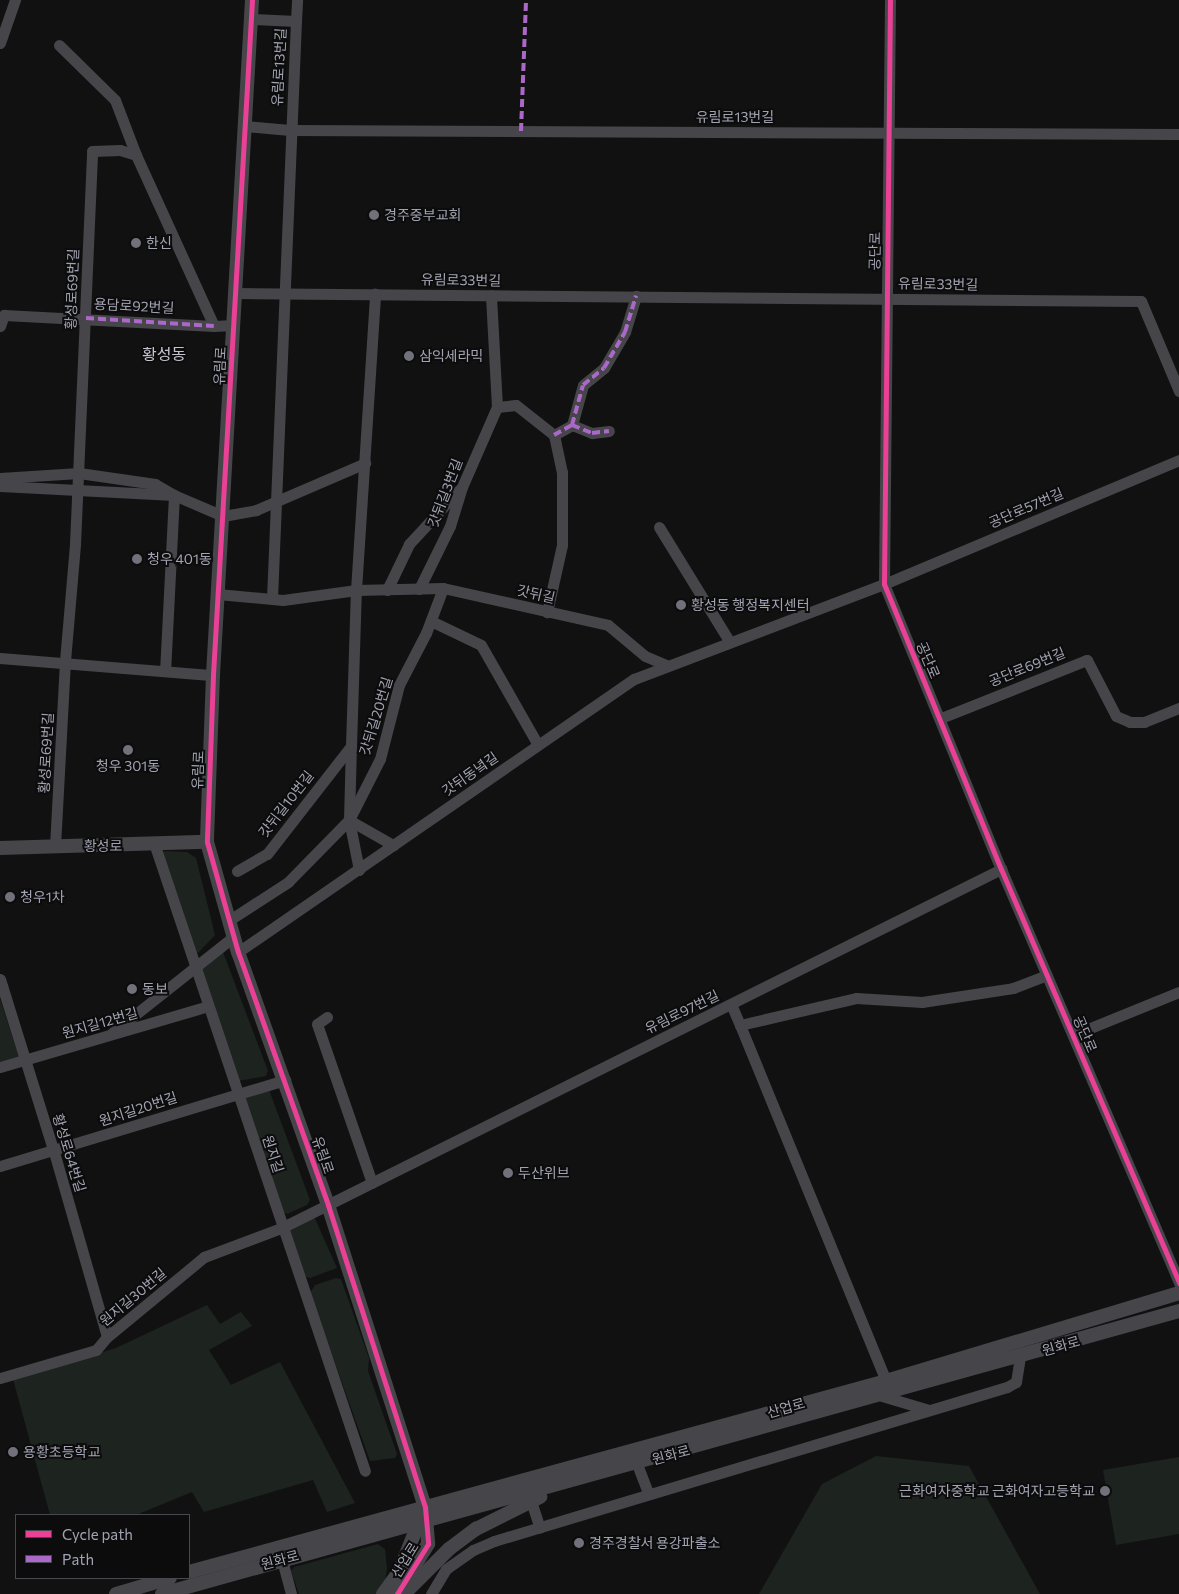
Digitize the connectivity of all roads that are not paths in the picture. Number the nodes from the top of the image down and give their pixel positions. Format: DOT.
graph roads {
  1 [pos="15,0"];
  2 [pos="252,0"];
  3 [pos="297,0"];
  4 [pos="890,0"];
  5 [pos="251,19"];
  6 [pos="296,21"];
  7 [pos="0,43"];
  8 [pos="59,45"];
  9 [pos="245,126"];
  10 [pos="290,130"];
  11 [pos="888,133"];
  12 [pos="1179,134"];
  13 [pos="136,155"];
  14 [pos="236,293"];
  15 [pos="285,293"];
  16 [pos="375,294"];
  17 [pos="491,295"];
  18 [pos="636,296"];
  19 [pos="885,299"];
  20 [pos="86,318"];
  21 [pos="234,325"];
  22 [pos="0,326"];
  23 [pos="214,326"];
  24 [pos="1179,391"];
  25 [pos="497,407"];
  26 [pos="572,426"];
  27 [pos="609,431"];
  28 [pos="554,435"];
  29 [pos="1179,460"];
  30 [pos="364,463"];
  31 [pos="79,473"];
  32 [pos="0,478"];
  33 [pos="0,486"];
  34 [pos="462,487"];
  35 [pos="78,492"];
  36 [pos="174,496"];
  37 [pos="275,502"];
  38 [pos="223,516"];
  39 [pos="659,527"];
  40 [pos="884,584"];
  41 [pos="443,588"];
  42 [pos="419,589"];
  43 [pos="356,590"];
  44 [pos="387,590"];
  45 [pos="217,594"];
  46 [pos="272,599"];
  47 [pos="547,612"];
  48 [pos="431,621"];
  49 [pos="730,641"];
  50 [pos="0,658"];
  51 [pos="65,661"];
  52 [pos="666,665"];
  53 [pos="165,671"];
  54 [pos="213,675"];
  55 [pos="1179,708"];
  56 [pos="940,718"];
  57 [pos="538,745"];
  58 [pos="351,746"];
  59 [pos="349,820"];
  60 [pos="207,842"];
  61 [pos="393,845"];
  62 [pos="55,846"];
  63 [pos="155,846"];
  64 [pos="0,848"];
  65 [pos="1001,869"];
  66 [pos="359,870"];
  67 [pos="236,871"];
  68 [pos="228,921"];
  69 [pos="233,937"];
  70 [pos="238,952"];
  71 [pos="195,967"];
  72 [pos="1047,975"];
  73 [pos="0,979"];
  74 [pos="1179,992"];
  75 [pos="731,1004"];
  76 [pos="208,1006"];
  77 [pos="327,1017"];
  78 [pos="740,1025"];
  79 [pos="1073,1035"];
  80 [pos="107,1037"];
  81 [pos="25,1060"];
  82 [pos="0,1067"];
  83 [pos="285,1080"];
  84 [pos="236,1092"];
  85 [pos="54,1152"];
  86 [pos="0,1166"];
  87 [pos="372,1183"];
  88 [pos="328,1205"];
  89 [pos="281,1228"];
  90 [pos="1179,1283"];
  91 [pos="1179,1293"];
  92 [pos="1179,1311"];
  93 [pos="106,1337"];
  94 [pos="1020,1358"];
  95 [pos="0,1378"];
  96 [pos="886,1381"];
  97 [pos="882,1396"];
  98 [pos="930,1410"];
  99 [pos="637,1464"];
  100 [pos="365,1471"];
  101 [pos="598,1474"];
  102 [pos="648,1493"];
  103 [pos="531,1501"];
  104 [pos="424,1517"];
  105 [pos="540,1528"];
  106 [pos="282,1560"];
  107 [pos="427,1569"];
  108 [pos="190,1572"];
  109 [pos="167,1579"];
  110 [pos="116,1594"];
  111 [pos="162,1594"];
  112 [pos="291,1594"];
  113 [pos="383,1594"];
  114 [pos="397,1594"];
  115 [pos="404,1594"];
  116 [pos="425,1594"];
  117 [pos="431,1594"];
  1 -- 7 [label="street"];
  2 -- 5 [label="street, 유림로"];
  3 -- 6 [label="street"];
  4 -- 11 [label="street, 공단로"];
  5 -- 6 [label="street, 유림로13번길"];
  5 -- 9 [label="street, 유림로"];
  6 -- 10 [label="street, 유림로13번길"];
  8 -- 13 [label="street"];
  9 -- 10 [label="street, 유림로13번길"];
  9 -- 14 [label="street, 유림로"];
  10 -- 11 [label="street, 유림로13번길"];
  10 -- 15 [label="street"];
  11 -- 12 [label="street, 유림로13번길"];
  11 -- 19 [label="street, 공단로"];
  13 -- 20 [label="street, 황성로69번길"];
  13 -- 23 [label="street"];
  14 -- 15 [label="street, 유림로33번길"];
  14 -- 21 [label="street, 유림로"];
  15 -- 16 [label="street, 유림로33번길"];
  15 -- 37 [label="street"];
  16 -- 17 [label="street, 유림로33번길"];
  16 -- 30 [label="street"];
  17 -- 18 [label="street, 유림로33번길"];
  17 -- 25 [label="street, 갓뒤길3번길"];
  18 -- 19 [label="street, 유림로33번길"];
  18 -- 26 [label="street"];
  19 -- 24 [label="street, 유림로33번길"];
  19 -- 40 [label="street, 공단로"];
  20 -- 22 [label="street, 용담로92번길"];
  20 -- 23 [label="street, 용담로92번길"];
  20 -- 31 [label="street, 황성로69번길"];
  21 -- 23 [label="street"];
  21 -- 38 [label="street, 유림로"];
  25 -- 28 [label="street"];
  25 -- 34 [label="street, 갓뒤길3번길"];
  26 -- 27 [label="street"];
  26 -- 28 [label="street"];
  28 -- 47 [label="street"];
  29 -- 40 [label="street, 공단로57번길"];
  30 -- 37 [label="street"];
  30 -- 43 [label="street"];
  31 -- 32 [label="street"];
  31 -- 35 [label="street, 황성로69번길"];
  31 -- 36 [label="street"];
  33 -- 35 [label="street"];
  34 -- 42 [label="street, 갓뒤길3번길"];
  34 -- 44 [label="street"];
  35 -- 36 [label="street"];
  35 -- 51 [label="street, 황성로69번길"];
  36 -- 38 [label="street"];
  36 -- 53 [label="street"];
  37 -- 38 [label="street"];
  37 -- 46 [label="street"];
  38 -- 45 [label="street, 유림로"];
  39 -- 49 [label="street"];
  40 -- 49 [label="street, 갓뒤동녘길"];
  40 -- 56 [label="street, 공단로"];
  41 -- 42 [label="street, 갓뒤길"];
  41 -- 47 [label="street, 갓뒤길"];
  41 -- 48 [label="street, 갓뒤길20번길"];
  42 -- 44 [label="street, 갓뒤길"];
  43 -- 44 [label="street, 갓뒤길"];
  43 -- 46 [label="street, 갓뒤길"];
  43 -- 58 [label="street"];
  45 -- 46 [label="street, 갓뒤길"];
  45 -- 54 [label="street, 유림로"];
  47 -- 52 [label="street, 갓뒤길"];
  48 -- 57 [label="street"];
  48 -- 59 [label="street, 갓뒤길20번길"];
  49 -- 52 [label="street, 갓뒤동녘길"];
  50 -- 51 [label="street"];
  51 -- 53 [label="street"];
  51 -- 62 [label="street, 황성로69번길"];
  52 -- 57 [label="street, 갓뒤동녘길"];
  53 -- 54 [label="street"];
  54 -- 60 [label="street, 유림로"];
  55 -- 56 [label="street, 공단로69번길"];
  56 -- 65 [label="street, 공단로"];
  57 -- 61 [label="street, 갓뒤동녘길"];
  58 -- 59 [label="street"];
  58 -- 67 [label="street, 갓뒤길10번길"];
  59 -- 61 [label="street"];
  59 -- 66 [label="street"];
  59 -- 68 [label="street, 갓뒤길20번길"];
  60 -- 63 [label="street, 황성로"];
  60 -- 68 [label="street, 유림로"];
  61 -- 66 [label="street, 갓뒤동녘길"];
  62 -- 63 [label="street, 황성로"];
  62 -- 64 [label="street, 황성로"];
  63 -- 71 [label="street, 원지길"];
  65 -- 72 [label="street, 공단로"];
  65 -- 75 [label="street"];
  66 -- 70 [label="street, 갓뒤동녘길"];
  68 -- 69 [label="street, 유림로"];
  69 -- 70 [label="street, 유림로"];
  69 -- 71 [label="street"];
  70 -- 83 [label="street, 유림로"];
  71 -- 76 [label="street, 원지길"];
  71 -- 80 [label="street"];
  72 -- 78 [label="street"];
  72 -- 79 [label="street, 공단로"];
  73 -- 81 [label="street, 황성로64번길"];
  74 -- 79 [label="street"];
  75 -- 78 [label="street, 유림로97번길"];
  75 -- 87 [label="street, 유림로97번길"];
  76 -- 80 [label="street, 원지길12번길"];
  76 -- 84 [label="street, 원지길"];
  77 -- 87 [label="street"];
  78 -- 96 [label="street, 유림로97번길"];
  79 -- 90 [label="street, 공단로"];
  80 -- 81 [label="street, 원지길12번길"];
  81 -- 82 [label="street, 원지길12번길"];
  81 -- 85 [label="street, 황성로64번길"];
  83 -- 84 [label="street, 원지길20번길"];
  83 -- 88 [label="street, 유림로"];
  84 -- 85 [label="street, 원지길20번길"];
  84 -- 89 [label="street, 원지길"];
  85 -- 86 [label="street, 원지길20번길"];
  85 -- 93 [label="street, 황성로64번길"];
  87 -- 88 [label="street, 유림로97번길"];
  88 -- 89 [label="street, 원지길30번길"];
  88 -- 104 [label="street, 유림로"];
  89 -- 93 [label="street, 원지길30번길"];
  89 -- 100 [label="street, 원지길"];
  91 -- 96 [label="street, 산업로"];
  92 -- 94 [label="street, 원화로"];
  93 -- 95 [label="street, 원지길30번길"];
  94 -- 97 [label="street, 원화로"];
  94 -- 98 [label="street"];
  96 -- 104 [label="street, 산업로"];
  97 -- 98 [label="street"];
  97 -- 99 [label="street, 원화로"];
  98 -- 102 [label="street"];
  99 -- 101 [label="street, 원화로"];
  99 -- 102 [label="street"];
  101 -- 103 [label="street"];
  101 -- 104 [label="street, 원화로"];
  102 -- 105 [label="street"];
  103 -- 105 [label="street"];
  103 -- 107 [label="street"];
  104 -- 106 [label="street, 원화로"];
  104 -- 108 [label="street, 원화로"];
  104 -- 113 [label="street, 산업로"];
  104 -- 114 [label="street, 산업로"];
  105 -- 117 [label="street"];
  106 -- 111 [label="street, 원화로"];
  106 -- 112 [label="street"];
  107 -- 115 [label="street"];
  107 -- 116 [label="street"];
  109 -- 110 [label="street"];
}
